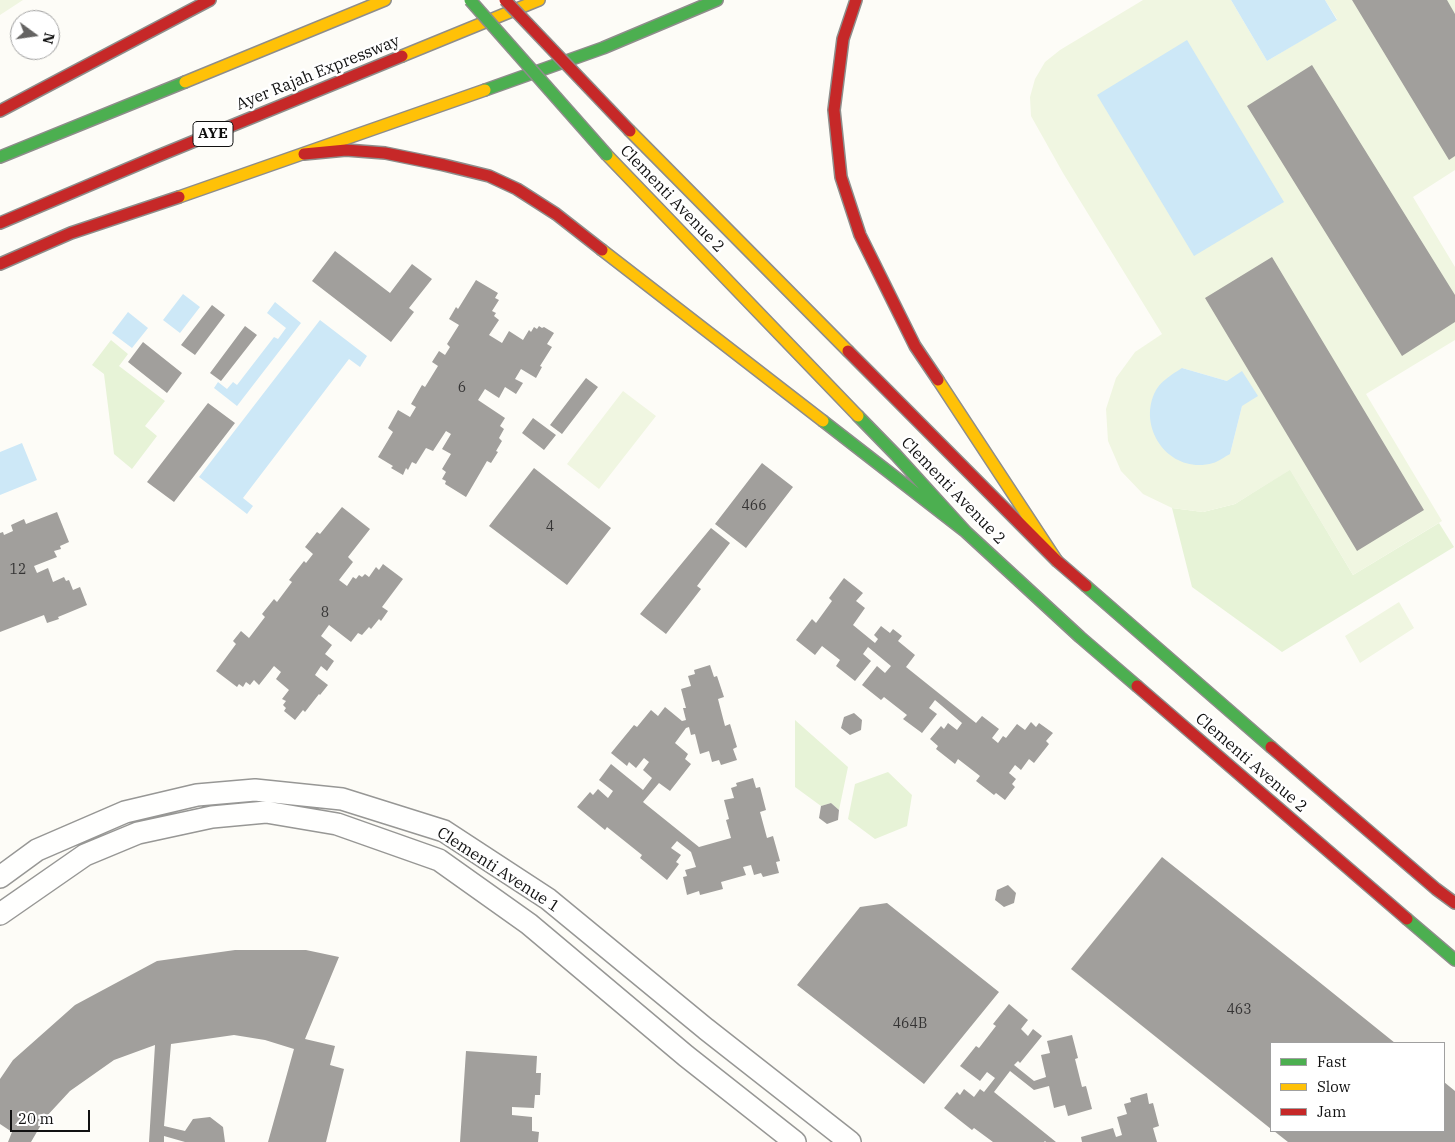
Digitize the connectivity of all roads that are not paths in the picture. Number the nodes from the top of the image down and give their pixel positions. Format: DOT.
graph roads {
  1 [pos="210,0"];
  2 [pos="385,0"];
  3 [pos="470,0"];
  4 [pos="505,0"];
  5 [pos="539,0"];
  6 [pos="717,0"];
  7 [pos="856,0"];
  8 [pos="157,14"];
  9 [pos="144,35"];
  10 [pos="0,111"];
  11 [pos="304,154"];
  12 [pos="0,157"];
  13 [pos="0,224"];
  14 [pos="0,264"];
  15 [pos="966,532"];
  16 [pos="1057,561"];
  17 [pos="0,877"];
  18 [pos="1455,903"];
  19 [pos="0,914"];
  20 [pos="1455,960"];
  21 [pos="795,1142"];
  22 [pos="850,1142"];
  1 -- 9 [label="main road"];
  2 -- 12 [label="main road"];
  3 -- 15 [label="main road, Clementi Avenue 2, bridge"];
  4 -- 16 [label="main road, Clementi Avenue 2, bridge"];
  5 -- 13 [label="main road, Ayer Rajah Expressway / AYE"];
  6 -- 11 [label="main road"];
  7 -- 16 [label="main road"];
  8 -- 9 [label="main road"];
  9 -- 10 [label="main road"];
  11 -- 14 [label="main road"];
  11 -- 15 [label="main road"];
  15 -- 20 [label="main road, Clementi Avenue 2"];
  16 -- 18 [label="main road, Clementi Avenue 2"];
  17 -- 22 [label="street, Clementi Avenue 1"];
  19 -- 21 [label="street, Clementi Avenue 1"];
}
